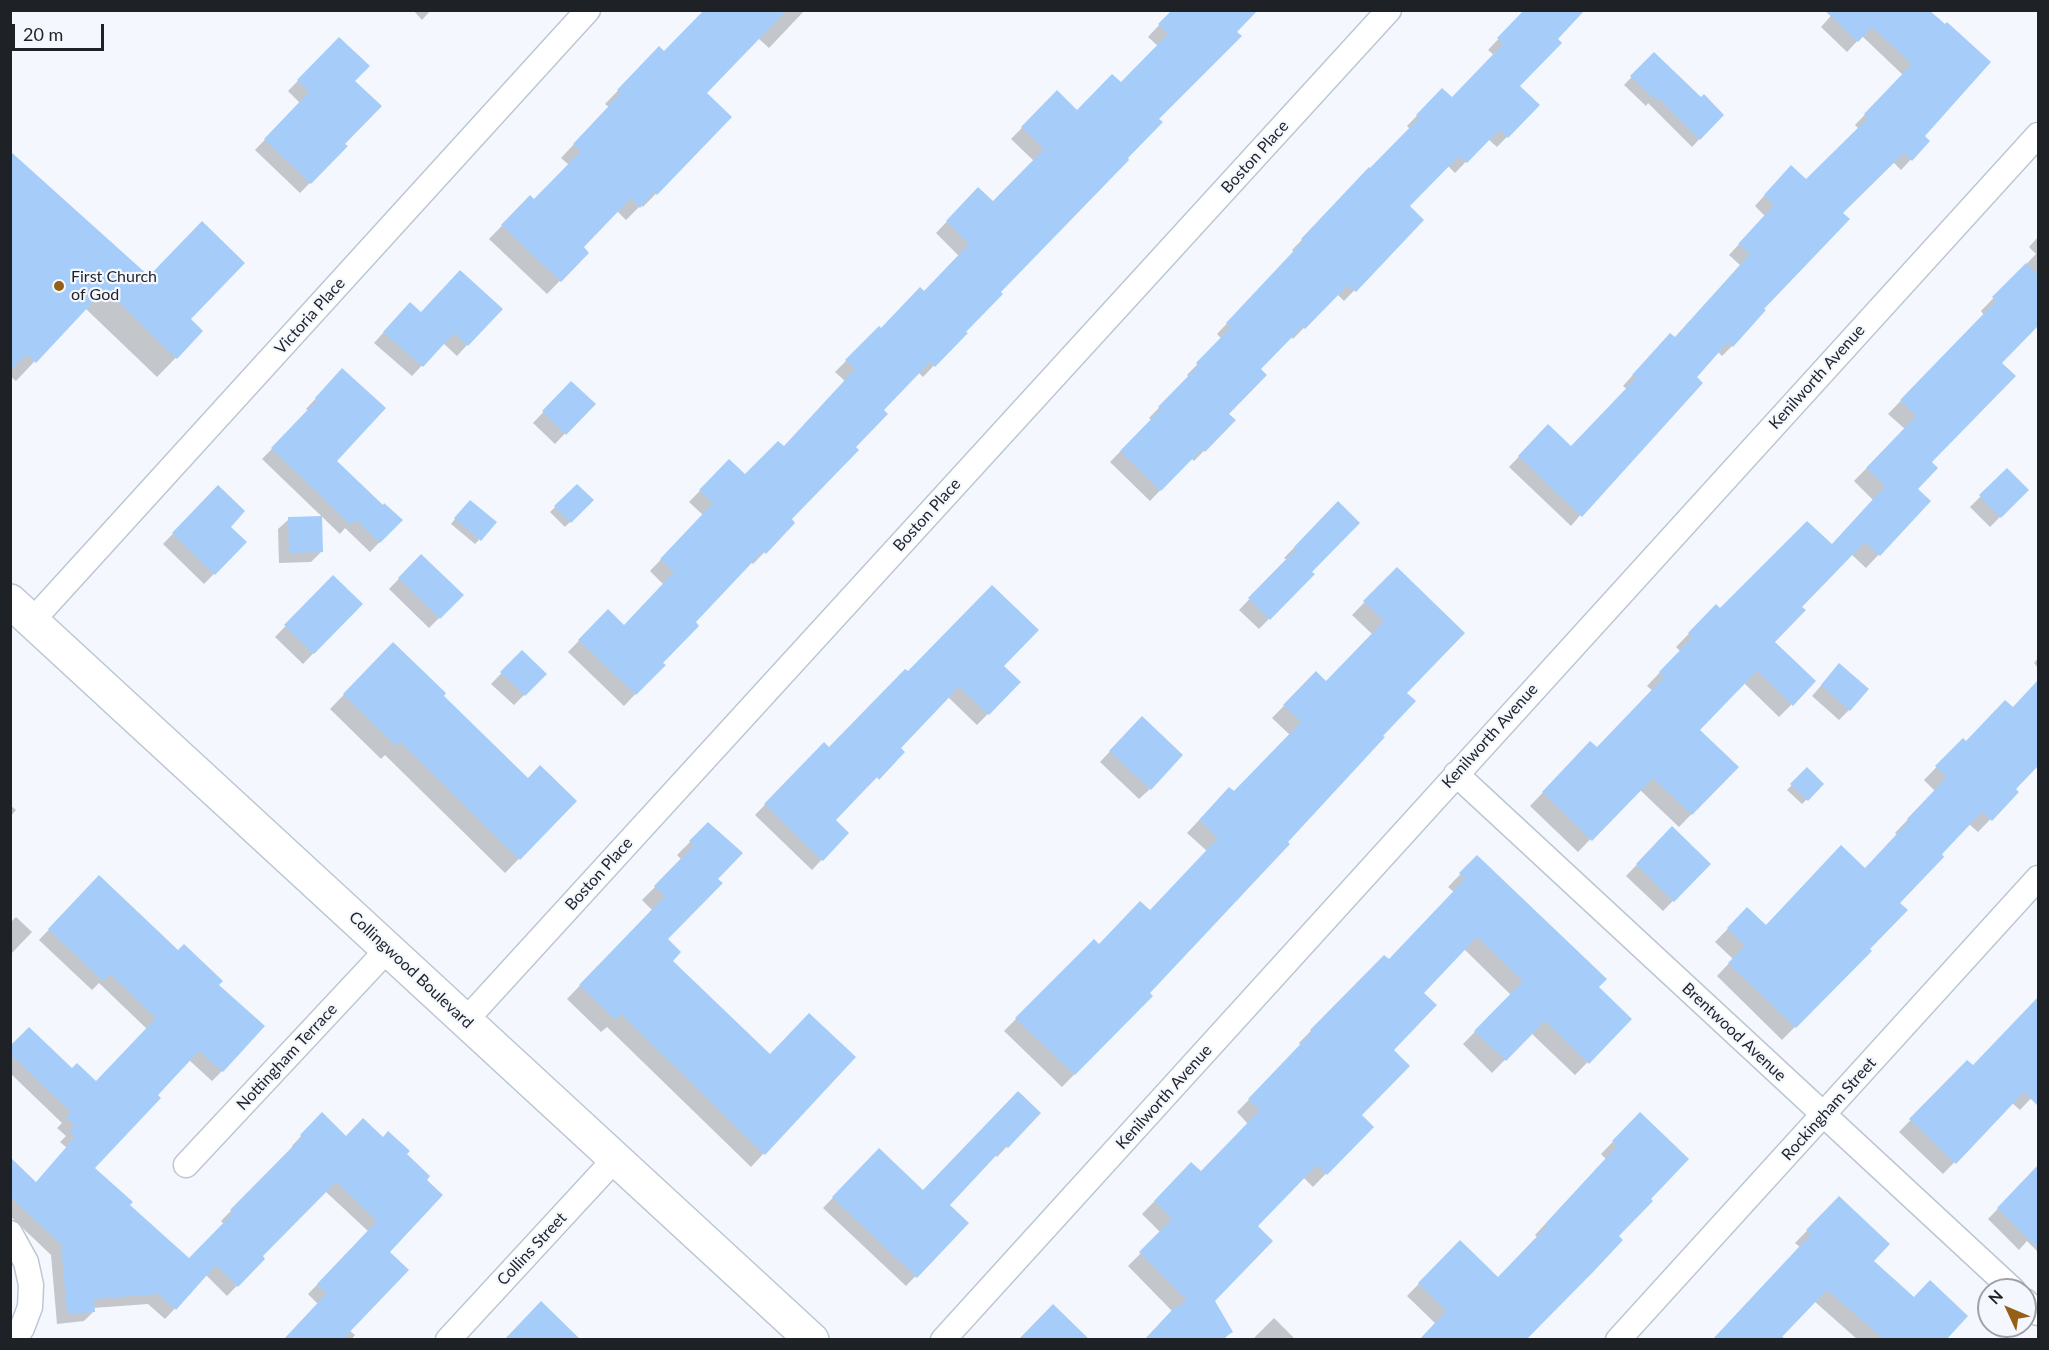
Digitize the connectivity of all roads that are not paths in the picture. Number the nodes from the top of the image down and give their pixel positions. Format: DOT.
graph roads {
  1 [pos="588,10"];
  2 [pos="1389,10"];
  3 [pos="2038,135"];
  4 [pos="21,611"];
  5 [pos="1456,774"];
  6 [pos="2038,878"];
  7 [pos="388,949"];
  8 [pos="465,1020"];
  9 [pos="1824,1115"];
  10 [pos="616,1158"];
  11 [pos="186,1166"];
  12 [pos="10,1233"];
  13 [pos="2000,1278"];
  14 [pos="14,1340"];
  15 [pos="448,1340"];
  16 [pos="812,1340"];
  17 [pos="943,1340"];
  18 [pos="1618,1340"];
  1 -- 4 [label="street, Victoria Place"];
  2 -- 8 [label="street, Boston Place"];
  3 -- 5 [label="street, Kenilworth Avenue"];
  4 -- 7 [label="main road, Collingwood Boulevard"];
  5 -- 9 [label="street, Brentwood Avenue"];
  5 -- 17 [label="street, Kenilworth Avenue"];
  6 -- 9 [label="street, Rockingham Street"];
  7 -- 8 [label="main road, Collingwood Boulevard"];
  7 -- 11 [label="street, Nottingham Terrace"];
  8 -- 10 [label="main road, Collingwood Boulevard"];
  9 -- 13 [label="street, Brentwood Avenue"];
  9 -- 18 [label="street, Rockingham Street"];
  10 -- 15 [label="street, Collins Street"];
  10 -- 16 [label="main road, Collingwood Boulevard"];
  12 -- 14 [label="street"];
}
